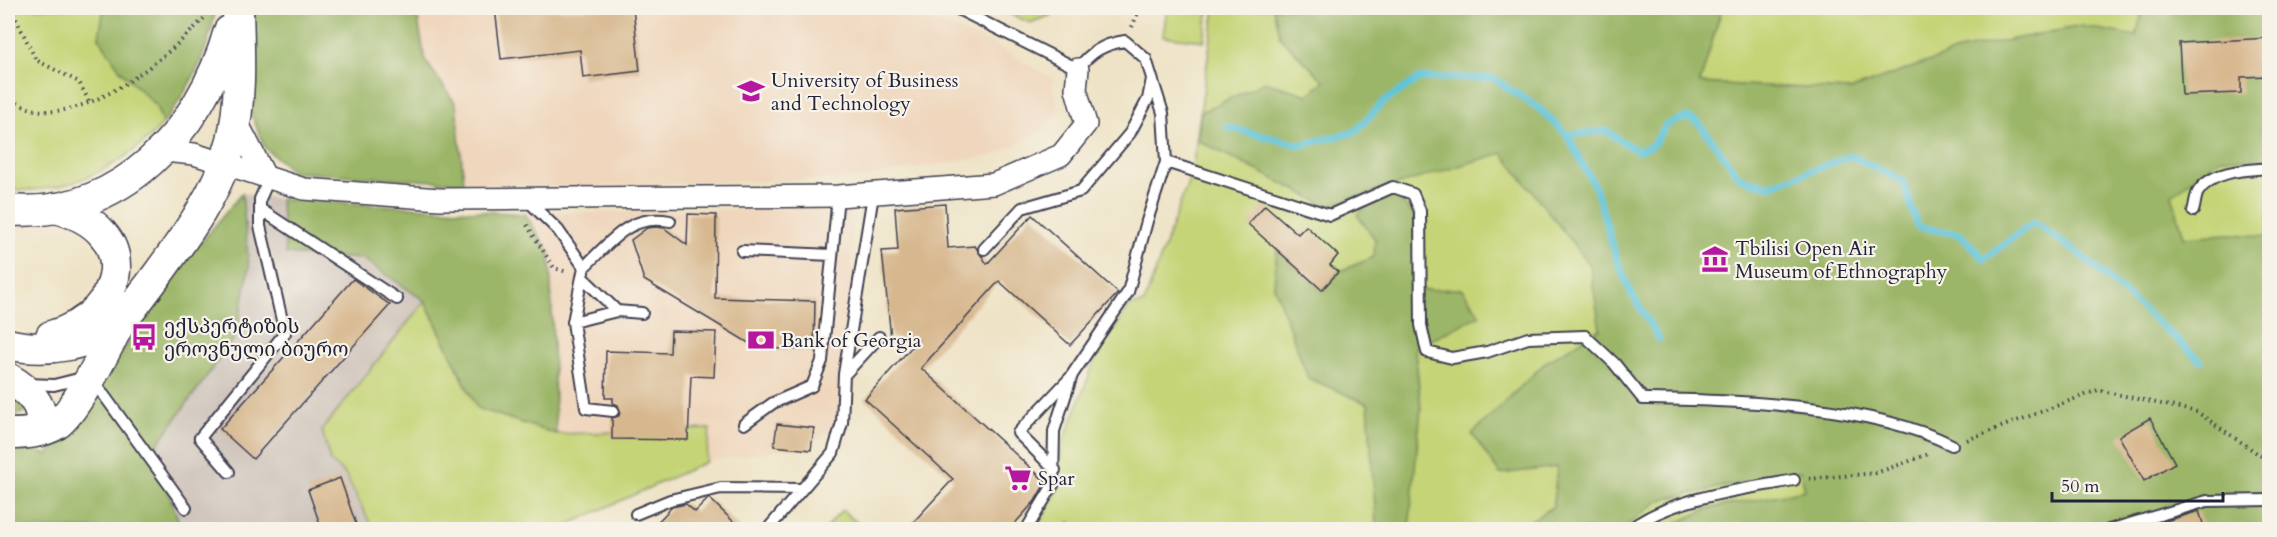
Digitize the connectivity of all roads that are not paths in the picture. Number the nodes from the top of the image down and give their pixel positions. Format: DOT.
graph roads {
  1 [pos="956,8"];
  2 [pos="228,9"];
  3 [pos="1078,69"];
  4 [pos="1152,78"];
  5 [pos="236,120"];
  6 [pos="164,151"];
  7 [pos="1166,162"];
  8 [pos="224,165"];
  9 [pos="2270,168"];
  10 [pos="267,178"];
  11 [pos="873,195"];
  12 [pos="838,196"];
  13 [pos="55,208"];
  14 [pos="260,209"];
  15 [pos="525,209"];
  16 [pos="8,210"];
  17 [pos="2193,211"];
  18 [pos="670,221"];
  19 [pos="984,249"];
  20 [pos="742,251"];
  21 [pos="832,255"];
  22 [pos="583,272"];
  23 [pos="397,299"];
  24 [pos="616,311"];
  25 [pos="642,313"];
  26 [pos="121,321"];
  27 [pos="573,322"];
  28 [pos="879,337"];
  29 [pos="12,345"];
  30 [pos="844,374"];
  31 [pos="1072,375"];
  32 [pos="90,376"];
  33 [pos="12,381"];
  34 [pos="613,411"];
  35 [pos="744,424"];
  36 [pos="22,432"];
  37 [pos="1952,446"];
  38 [pos="1055,470"];
  39 [pos="229,472"];
  40 [pos="1794,480"];
  41 [pos="802,489"];
  42 [pos="2270,500"];
  43 [pos="186,508"];
  44 [pos="636,514"];
  45 [pos="767,530"];
  46 [pos="1026,530"];
  47 [pos="1629,530"];
  48 [pos="2109,530"];
  1 -- 3 [label="lane"];
  2 -- 5 [label="main road"];
  2 -- 6 [label="main road"];
  3 -- 4 [label="lane"];
  3 -- 11 [label="street"];
  4 -- 7 [label="lane"];
  4 -- 19 [label="lane"];
  5 -- 8 [label="main road"];
  5 -- 10 [label="street"];
  6 -- 8 [label="street"];
  6 -- 13 [label="main road"];
  7 -- 31 [label="lane"];
  7 -- 37 [label="lane"];
  8 -- 10 [label="street"];
  8 -- 26 [label="main road"];
  9 -- 17 [label="lane"];
  10 -- 14 [label="lane"];
  10 -- 15 [label="street"];
  11 -- 12 [label="street"];
  11 -- 30 [label="lane"];
  12 -- 15 [label="street"];
  12 -- 21 [label="lane"];
  13 -- 16 [label="main road"];
  13 -- 29 [label="main road"];
  14 -- 23 [label="lane"];
  14 -- 39 [label="lane"];
  15 -- 22 [label="lane"];
  18 -- 22 [label="lane"];
  20 -- 21 [label="lane"];
  21 -- 35 [label="lane"];
  22 -- 24 [label="lane"];
  22 -- 27 [label="lane"];
  24 -- 25 [label="lane"];
  24 -- 27 [label="lane"];
  26 -- 29 [label="main road"];
  26 -- 32 [label="main road"];
  27 -- 34 [label="lane"];
  28 -- 30 [label="lane"];
  30 -- 41 [label="lane"];
  31 -- 38 [label="lane"];
  31 -- 38 [label="lane"];
  32 -- 33 [label="lane"];
  32 -- 36 [label="main road"];
  32 -- 43 [label="lane"];
  33 -- 36 [label="main road"];
  38 -- 46 [label="lane"];
  40 -- 47 [label="lane"];
  41 -- 44 [label="lane"];
  41 -- 45 [label="lane"];
  42 -- 48 [label="lane"];
}
